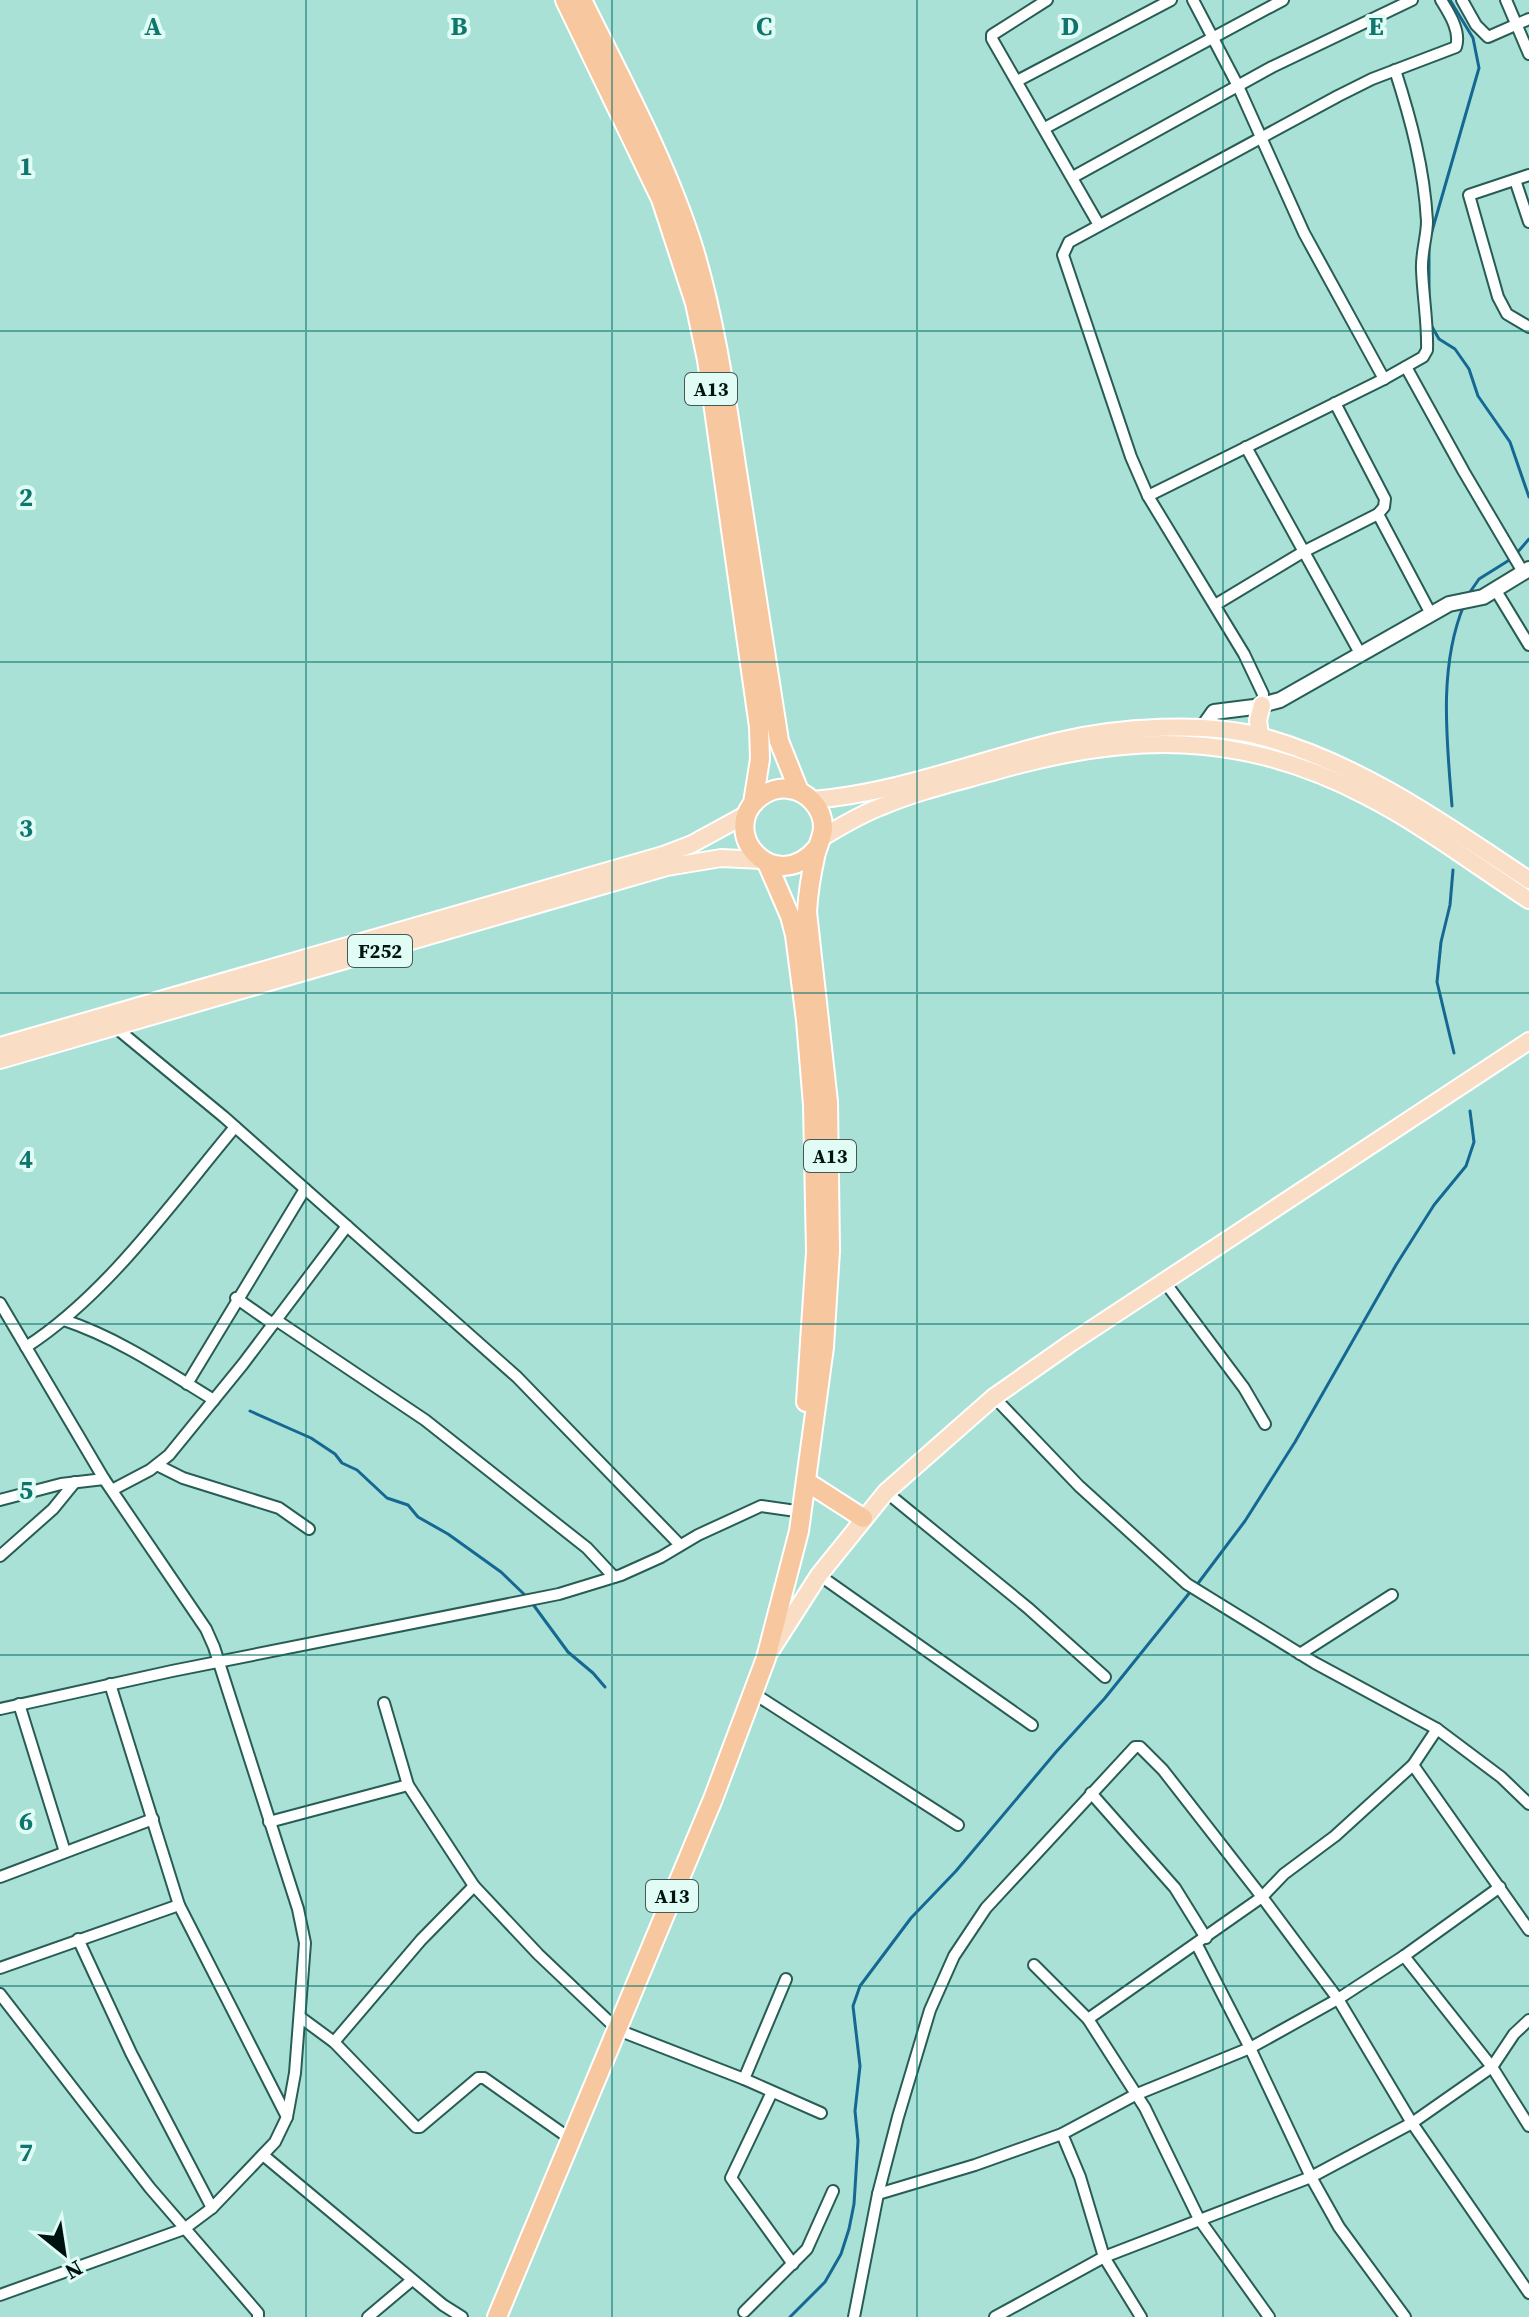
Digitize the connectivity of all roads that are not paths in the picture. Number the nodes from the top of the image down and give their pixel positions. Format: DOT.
graph roads {
  1 [pos="565,0"];
  2 [pos="582,0"];
  3 [pos="1047,0"];
  4 [pos="1171,0"];
  5 [pos="1193,0"];
  6 [pos="1283,0"];
  7 [pos="1412,0"];
  8 [pos="1441,0"];
  9 [pos="1462,0"];
  10 [pos="1506,0"];
  11 [pos="1529,19"];
  12 [pos="1517,24"];
  13 [pos="1213,36"];
  14 [pos="1529,54"];
  15 [pos="1395,70"];
  16 [pos="1017,81"];
  17 [pos="1238,86"];
  18 [pos="1045,128"];
  19 [pos="1261,138"];
  20 [pos="1529,175"];
  21 [pos="1073,177"];
  22 [pos="1515,180"];
  23 [pos="1529,222"];
  24 [pos="1099,225"];
  25 [pos="1529,325"];
  26 [pos="1406,367"];
  27 [pos="1384,379"];
  28 [pos="1335,403"];
  29 [pos="1246,447"];
  30 [pos="1148,496"];
  31 [pos="1378,514"];
  32 [pos="1303,552"];
  33 [pos="1520,564"];
  34 [pos="1495,589"];
  35 [pos="1215,605"];
  36 [pos="1431,614"];
  37 [pos="1529,645"];
  38 [pos="1361,655"];
  39 [pos="1262,705"];
  40 [pos="1202,729"];
  41 [pos="1260,736"];
  42 [pos="805,796"];
  43 [pos="750,808"];
  44 [pos="819,843"];
  45 [pos="765,862"];
  46 [pos="1529,880"];
  47 [pos="1529,900"];
  48 [pos="115,1027"];
  49 [pos="1529,1041"];
  50 [pos="0,1046"];
  51 [pos="0,1060"];
  52 [pos="235,1127"];
  53 [pos="305,1189"];
  54 [pos="347,1226"];
  55 [pos="1164,1281"];
  56 [pos="236,1298"];
  57 [pos="0,1303"];
  58 [pos="64,1320"];
  59 [pos="274,1322"];
  60 [pos="26,1347"];
  61 [pos="187,1384"];
  62 [pos="994,1397"];
  63 [pos="214,1400"];
  64 [pos="1265,1424"];
  65 [pos="157,1465"];
  66 [pos="808,1473"];
  67 [pos="104,1479"];
  68 [pos="75,1482"];
  69 [pos="112,1490"];
  70 [pos="886,1492"];
  71 [pos="0,1500"];
  72 [pos="803,1512"];
  73 [pos="863,1518"];
  74 [pos="309,1529"];
  75 [pos="680,1545"];
  76 [pos="0,1556"];
  77 [pos="819,1575"];
  78 [pos="614,1577"];
  79 [pos="1392,1595"];
  80 [pos="1300,1654"];
  81 [pos="766,1658"];
  82 [pos="220,1661"];
  83 [pos="1105,1677"];
  84 [pos="110,1684"];
  85 [pos="753,1693"];
  86 [pos="384,1703"];
  87 [pos="19,1704"];
  88 [pos="0,1709"];
  89 [pos="1032,1725"];
  90 [pos="1437,1729"];
  91 [pos="1413,1765"];
  92 [pos="408,1785"];
  93 [pos="1091,1793"];
  94 [pos="1529,1804"];
  95 [pos="153,1819"];
  96 [pos="269,1822"];
  97 [pos="958,1825"];
  98 [pos="65,1852"];
  99 [pos="0,1877"];
  100 [pos="474,1886"];
  101 [pos="1500,1887"];
  102 [pos="1262,1897"];
  103 [pos="179,1905"];
  104 [pos="1529,1930"];
  105 [pos="78,1939"];
  106 [pos="1201,1941"];
  107 [pos="1404,1956"];
  108 [pos="1034,1965"];
  109 [pos="0,1968"];
  110 [pos="786,1979"];
  111 [pos="0,1994"];
  112 [pos="1338,1999"];
  113 [pos="300,2017"];
  114 [pos="1088,2019"];
  115 [pos="1529,2020"];
  116 [pos="618,2030"];
  117 [pos="334,2042"];
  118 [pos="1250,2048"];
  119 [pos="1492,2067"];
  120 [pos="744,2079"];
  121 [pos="772,2092"];
  122 [pos="1135,2095"];
  123 [pos="821,2113"];
  124 [pos="287,2117"];
  125 [pos="1412,2123"];
  126 [pos="1529,2126"];
  127 [pos="1062,2134"];
  128 [pos="572,2140"];
  129 [pos="263,2155"];
  130 [pos="1311,2177"];
  131 [pos="833,2191"];
  132 [pos="878,2194"];
  133 [pos="212,2208"];
  134 [pos="1199,2219"];
  135 [pos="184,2229"];
  136 [pos="1104,2257"];
  137 [pos="793,2264"];
  138 [pos="412,2280"];
  139 [pos="1529,2293"];
  140 [pos="0,2295"];
  141 [pos="744,2312"];
  142 [pos="457,2316"];
  143 [pos="258,2317"];
  144 [pos="368,2317"];
  145 [pos="497,2317"];
  146 [pos="854,2317"];
  147 [pos="995,2317"];
  148 [pos="1141,2317"];
  149 [pos="1269,2317"];
  150 [pos="1405,2317"];
  1 -- 43 [label="highway, A13"];
  2 -- 42 [label="highway, A13"];
  3 -- 16 [label="street"];
  4 -- 16 [label="street"];
  5 -- 13 [label="street"];
  6 -- 13 [label="street"];
  7 -- 17 [label="street"];
  8 -- 15 [label="street"];
  9 -- 12 [label="street"];
  10 -- 12 [label="street"];
  11 -- 12 [label="street"];
  12 -- 14 [label="street"];
  13 -- 17 [label="street"];
  13 -- 18 [label="street"];
  15 -- 19 [label="street"];
  15 -- 26 [label="street"];
  16 -- 18 [label="street"];
  17 -- 19 [label="street"];
  17 -- 21 [label="street"];
  18 -- 21 [label="street"];
  19 -- 24 [label="street"];
  19 -- 27 [label="street"];
  20 -- 22 [label="street"];
  21 -- 24 [label="street"];
  22 -- 23 [label="street"];
  22 -- 25 [label="street"];
  24 -- 30 [label="street"];
  26 -- 27 [label="street"];
  26 -- 33 [label="street"];
  27 -- 28 [label="street"];
  28 -- 29 [label="street"];
  28 -- 31 [label="street"];
  29 -- 30 [label="street"];
  29 -- 32 [label="street"];
  30 -- 35 [label="street"];
  31 -- 32 [label="street"];
  31 -- 36 [label="street"];
  32 -- 35 [label="street"];
  32 -- 38 [label="street"];
  33 -- 34 [label="street"];
  34 -- 36 [label="street"];
  34 -- 37 [label="street"];
  35 -- 39 [label="street"];
  36 -- 38 [label="street"];
  38 -- 39 [label="street"];
  39 -- 40 [label="street"];
  39 -- 41 [label="main road"];
  40 -- 41 [label="main road"];
  40 -- 42 [label="main road"];
  41 -- 46 [label="main road"];
  42 -- 43 [label="highway"];
  42 -- 44 [label="highway, A13"];
  43 -- 45 [label="highway, A13"];
  43 -- 50 [label="main road, F252"];
  44 -- 45 [label="highway"];
  44 -- 47 [label="main road"];
  44 -- 66 [label="highway, A13"];
  45 -- 48 [label="main road, F252"];
  45 -- 66 [label="highway, A13"];
  48 -- 51 [label="main road, F252"];
  48 -- 52 [label="street"];
  49 -- 55 [label="main road"];
  52 -- 53 [label="street"];
  52 -- 58 [label="street"];
  53 -- 54 [label="street"];
  53 -- 56 [label="street"];
  54 -- 59 [label="street"];
  54 -- 75 [label="street"];
  55 -- 62 [label="main road"];
  55 -- 64 [label="street"];
  56 -- 59 [label="street"];
  56 -- 61 [label="street"];
  57 -- 60 [label="street"];
  58 -- 60 [label="street"];
  58 -- 61 [label="street"];
  59 -- 63 [label="street"];
  59 -- 78 [label="street"];
  60 -- 67 [label="street"];
  61 -- 63 [label="street"];
  62 -- 70 [label="main road"];
  62 -- 80 [label="street"];
  63 -- 65 [label="street"];
  65 -- 69 [label="street"];
  65 -- 74 [label="street"];
  66 -- 72 [label="highway, A13"];
  66 -- 73 [label="highway"];
  67 -- 68 [label="street"];
  67 -- 69 [label="street"];
  68 -- 71 [label="street"];
  68 -- 76 [label="street"];
  69 -- 82 [label="street"];
  70 -- 73 [label="main road"];
  70 -- 83 [label="street"];
  72 -- 75 [label="street"];
  72 -- 81 [label="highway, A13"];
  73 -- 77 [label="main road"];
  75 -- 78 [label="street"];
  77 -- 81 [label="main road"];
  77 -- 89 [label="street"];
  78 -- 82 [label="street"];
  79 -- 80 [label="street"];
  80 -- 90 [label="street"];
  81 -- 85 [label="highway, A13"];
  82 -- 84 [label="street"];
  82 -- 96 [label="street"];
  84 -- 87 [label="street"];
  84 -- 95 [label="street"];
  85 -- 97 [label="street"];
  85 -- 116 [label="highway, A13"];
  86 -- 92 [label="street"];
  87 -- 88 [label="street"];
  87 -- 98 [label="street"];
  90 -- 91 [label="street"];
  90 -- 94 [label="street"];
  91 -- 101 [label="street"];
  91 -- 102 [label="street"];
  92 -- 96 [label="street"];
  92 -- 100 [label="street"];
  93 -- 102 [label="street"];
  93 -- 106 [label="street"];
  93 -- 132 [label="street"];
  95 -- 98 [label="street"];
  95 -- 103 [label="street"];
  96 -- 113 [label="street"];
  98 -- 99 [label="street"];
  100 -- 116 [label="street"];
  100 -- 117 [label="street"];
  101 -- 104 [label="street"];
  101 -- 107 [label="street"];
  102 -- 106 [label="street"];
  102 -- 112 [label="street"];
  103 -- 105 [label="street"];
  103 -- 124 [label="street"];
  105 -- 109 [label="street"];
  105 -- 133 [label="street"];
  106 -- 114 [label="street"];
  106 -- 118 [label="street"];
  107 -- 112 [label="street"];
  107 -- 119 [label="street"];
  108 -- 114 [label="street"];
  110 -- 120 [label="street"];
  111 -- 135 [label="street"];
  112 -- 118 [label="street"];
  112 -- 125 [label="street"];
  113 -- 117 [label="street"];
  113 -- 124 [label="street"];
  114 -- 122 [label="street"];
  115 -- 119 [label="street"];
  116 -- 120 [label="street"];
  116 -- 128 [label="highway, A13"];
  117 -- 128 [label="street"];
  118 -- 122 [label="street"];
  118 -- 130 [label="street"];
  119 -- 125 [label="street"];
  119 -- 126 [label="street"];
  120 -- 121 [label="street"];
  121 -- 123 [label="street"];
  121 -- 137 [label="street"];
  122 -- 127 [label="street"];
  122 -- 134 [label="street"];
  124 -- 129 [label="street"];
  125 -- 130 [label="street"];
  125 -- 139 [label="street"];
  127 -- 132 [label="street"];
  127 -- 136 [label="street"];
  128 -- 145 [label="highway, A13"];
  129 -- 133 [label="street"];
  129 -- 138 [label="street"];
  130 -- 134 [label="street"];
  130 -- 150 [label="street"];
  131 -- 137 [label="street"];
  132 -- 146 [label="street"];
  133 -- 135 [label="street"];
  134 -- 136 [label="street"];
  134 -- 149 [label="street"];
  135 -- 140 [label="street"];
  135 -- 143 [label="street"];
  136 -- 147 [label="street"];
  136 -- 148 [label="street"];
  137 -- 141 [label="street"];
  138 -- 142 [label="street"];
  138 -- 144 [label="street"];
}
